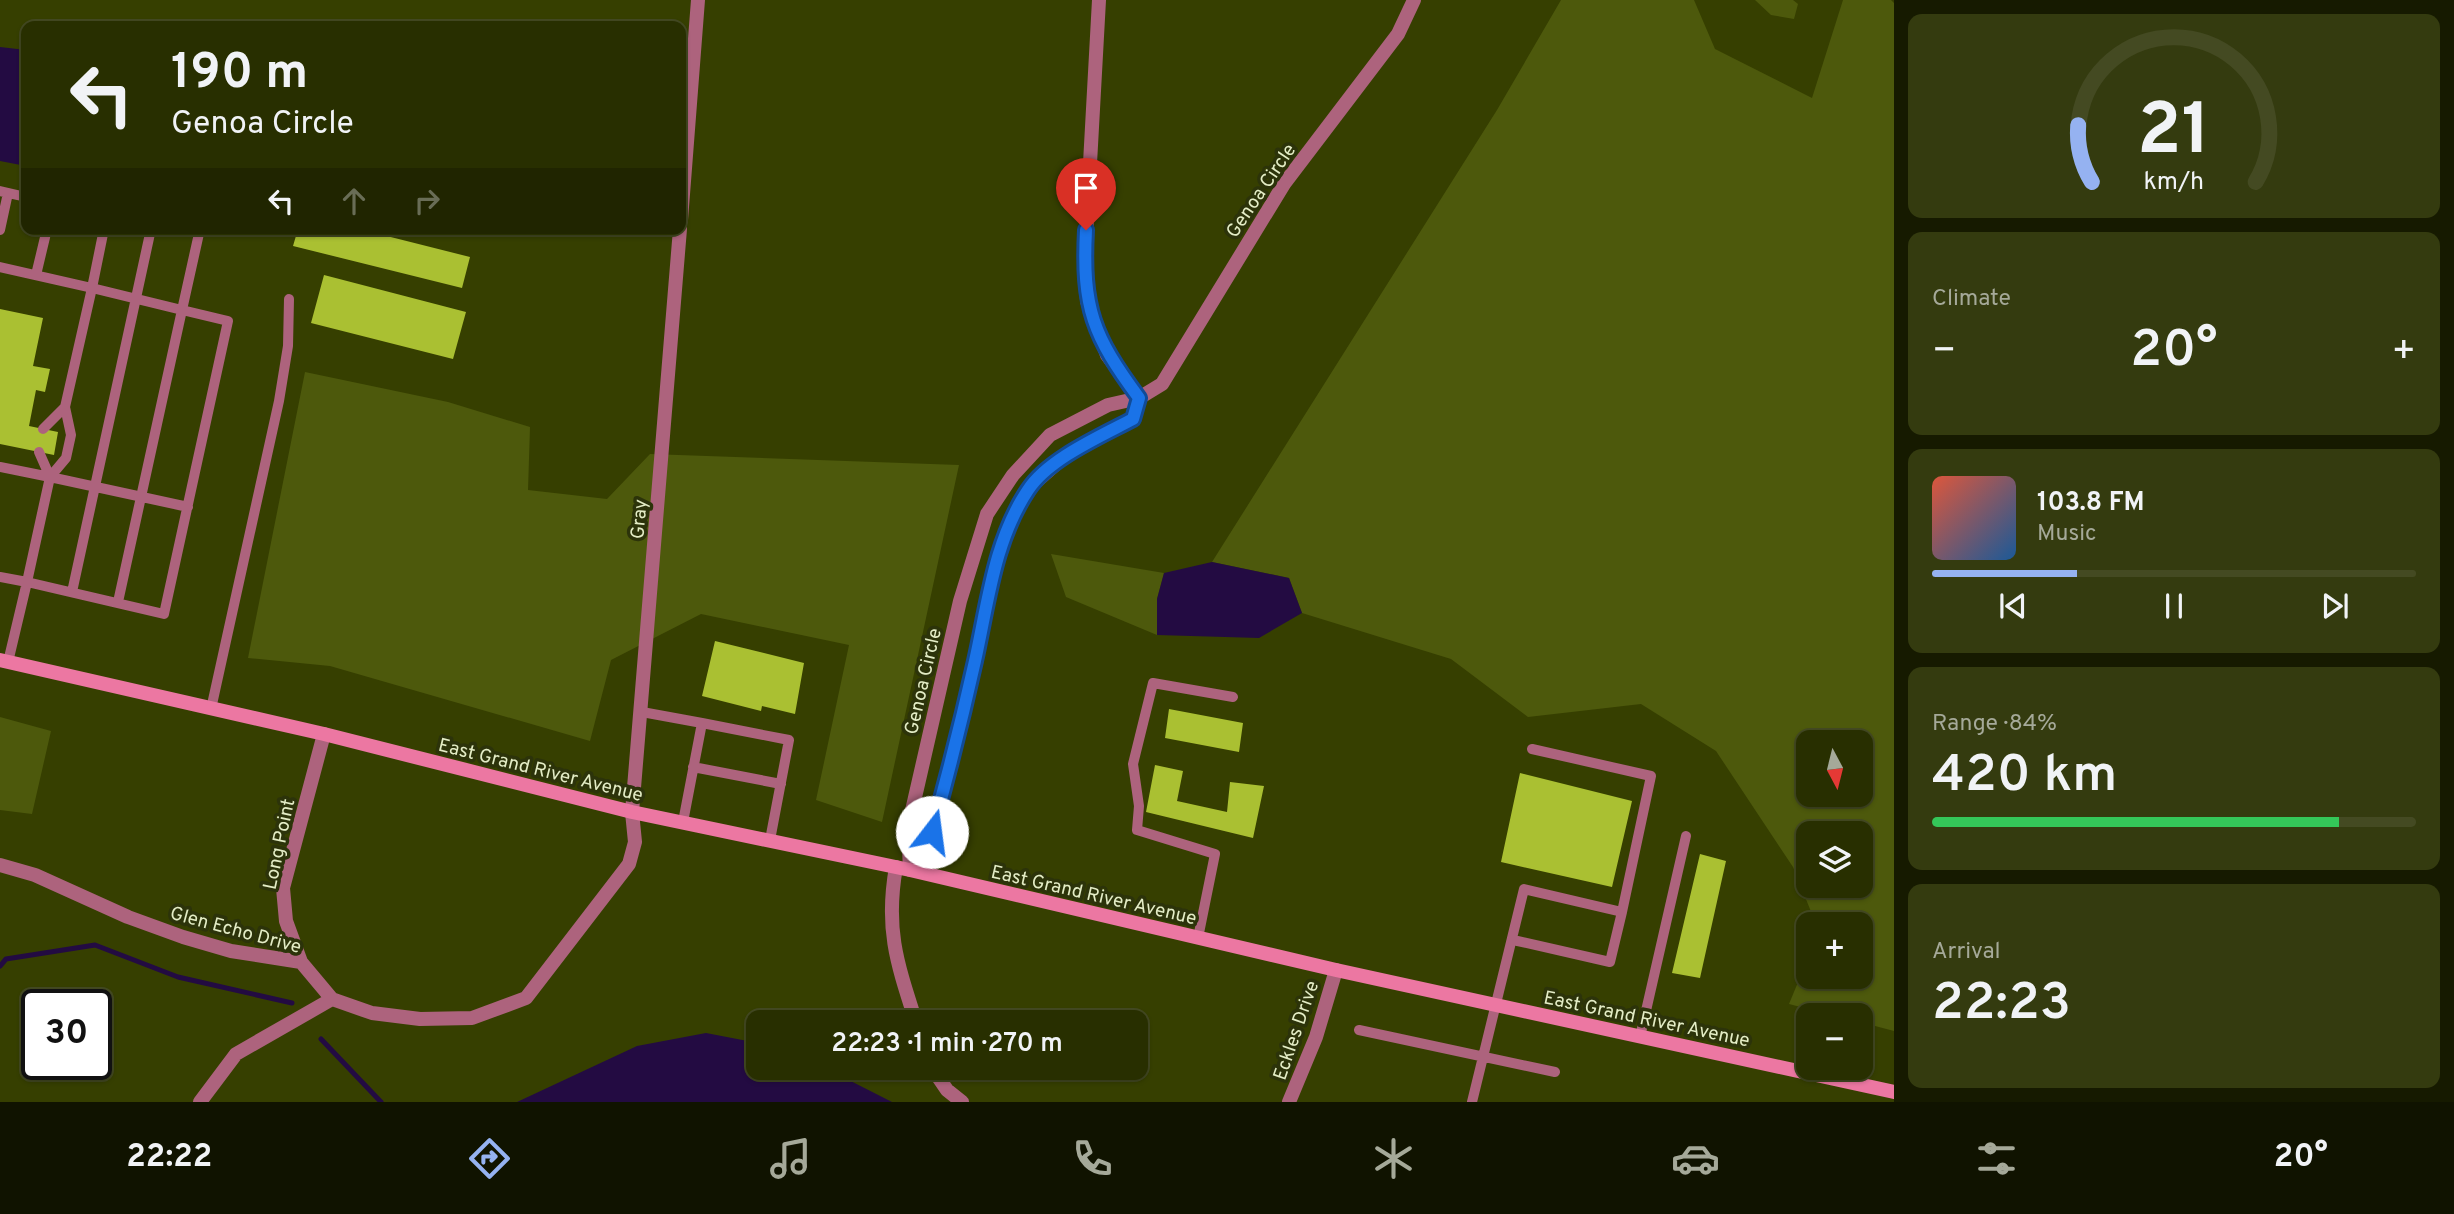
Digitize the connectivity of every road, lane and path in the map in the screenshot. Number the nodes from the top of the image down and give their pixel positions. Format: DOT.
graph roads {
  1 [pos="698,0"];
  2 [pos="1099,0"];
  3 [pos="1414,0"];
  4 [pos="686,155"];
  5 [pos="4,192"];
  6 [pos="0,230"];
  7 [pos="46,235"];
  8 [pos="103,235"];
  9 [pos="150,235"];
  10 [pos="199,235"];
  11 [pos="680,235"];
  12 [pos="0,267"];
  13 [pos="36,275"];
  14 [pos="92,288"];
  15 [pos="136,299"];
  16 [pos="289,299"];
  17 [pos="182,310"];
  18 [pos="1139,398"];
  19 [pos="65,407"];
  20 [pos="43,429"];
  21 [pos="39,452"];
  22 [pos="0,467"];
  23 [pos="1013,475"];
  24 [pos="50,477"];
  25 [pos="94,487"];
  26 [pos="1029,488"];
  27 [pos="141,497"];
  28 [pos="188,507"];
  29 [pos="0,577"];
  30 [pos="27,582"];
  31 [pos="72,592"];
  32 [pos="960,601"];
  33 [pos="118,602"];
  34 [pos="986,609"];
  35 [pos="4,661"];
  36 [pos="1233,697"];
  37 [pos="211,709"];
  38 [pos="642,712"];
  39 [pos="702,723"];
  40 [pos="324,734"];
  41 [pos="1532,749"];
  42 [pos="694,767"];
  43 [pos="921,770"];
  44 [pos="947,776"];
  45 [pos="781,784"];
  46 [pos="632,812"];
  47 [pos="683,822"];
  48 [pos="1686,836"];
  49 [pos="770,840"];
  50 [pos="0,865"];
  51 [pos="903,869"];
  52 [pos="1622,912"];
  53 [pos="1198,938"];
  54 [pos="1513,940"];
  55 [pos="301,962"];
  56 [pos="1336,970"];
  57 [pos="332,999"];
  58 [pos="1496,1004"];
  59 [pos="912,1010"];
  60 [pos="1359,1030"];
  61 [pos="1640,1037"];
  62 [pos="1483,1057"];
  63 [pos="1555,1072"];
  64 [pos="940,1080"];
  65 [pos="1894,1092"];
  66 [pos="200,1102"];
  67 [pos="962,1102"];
  68 [pos="1289,1102"];
  69 [pos="1472,1102"];
  1 -- 4 [label="street"];
  2 -- 18 [label="street"];
  3 -- 18 [label="street, Genoa Circle"];
  5 -- 6 [label="lane"];
  7 -- 13 [label="lane"];
  8 -- 14 [label="lane"];
  9 -- 15 [label="lane"];
  10 -- 17 [label="lane"];
  11 -- 38 [label="street, Gray"];
  12 -- 13 [label="lane"];
  13 -- 14 [label="lane"];
  14 -- 15 [label="lane"];
  14 -- 19 [label="lane"];
  15 -- 17 [label="lane"];
  15 -- 25 [label="lane"];
  16 -- 37 [label="lane"];
  17 -- 27 [label="lane"];
  17 -- 28 [label="lane"];
  18 -- 23 [label="street, Genoa Circle"];
  18 -- 26 [label="street, Genoa Circle"];
  19 -- 20 [label="lane"];
  19 -- 24 [label="lane"];
  21 -- 24 [label="lane"];
  22 -- 24 [label="lane"];
  23 -- 26 [label="street"];
  23 -- 32 [label="street, Genoa Circle"];
  24 -- 25 [label="lane"];
  24 -- 30 [label="lane"];
  25 -- 27 [label="lane"];
  25 -- 31 [label="lane"];
  26 -- 34 [label="street, Genoa Circle"];
  27 -- 28 [label="lane"];
  27 -- 33 [label="lane"];
  28 -- 33 [label="lane"];
  29 -- 30 [label="lane"];
  30 -- 31 [label="lane"];
  30 -- 35 [label="lane"];
  31 -- 33 [label="lane"];
  32 -- 34 [label="street"];
  32 -- 43 [label="street, Genoa Circle"];
  34 -- 44 [label="street, Genoa Circle"];
  35 -- 37 [label="main road, East Grand River Avenue"];
  36 -- 53 [label="lane"];
  37 -- 40 [label="main road, East Grand River Avenue"];
  38 -- 39 [label="lane"];
  38 -- 46 [label="street, Gray"];
  39 -- 42 [label="lane"];
  39 -- 45 [label="lane"];
  40 -- 46 [label="main road, East Grand River Avenue"];
  40 -- 55 [label="street, Long Point"];
  41 -- 52 [label="lane"];
  42 -- 45 [label="lane"];
  42 -- 47 [label="lane"];
  43 -- 44 [label="street"];
  43 -- 51 [label="street, Genoa Circle"];
  44 -- 51 [label="street, Genoa Circle"];
  45 -- 49 [label="lane"];
  46 -- 47 [label="main road, East Grand River Avenue"];
  46 -- 57 [label="street"];
  47 -- 49 [label="main road, East Grand River Avenue"];
  48 -- 61 [label="lane"];
  49 -- 51 [label="main road, East Grand River Avenue"];
  50 -- 55 [label="street, Glen Echo Drive"];
  51 -- 53 [label="main road, East Grand River Avenue"];
  51 -- 59 [label="street"];
  52 -- 54 [label="lane"];
  52 -- 54 [label="lane"];
  53 -- 56 [label="main road, East Grand River Avenue"];
  54 -- 58 [label="lane"];
  55 -- 57 [label="street, Glen Echo Drive"];
  56 -- 58 [label="main road, East Grand River Avenue"];
  56 -- 68 [label="street, Eckles Drive"];
  57 -- 66 [label="street"];
  58 -- 61 [label="main road, East Grand River Avenue"];
  58 -- 62 [label="lane"];
  60 -- 62 [label="lane"];
  61 -- 65 [label="main road, East Grand River Avenue"];
  62 -- 63 [label="lane"];
  62 -- 69 [label="lane"];
  64 -- 67 [label="street"];
}
